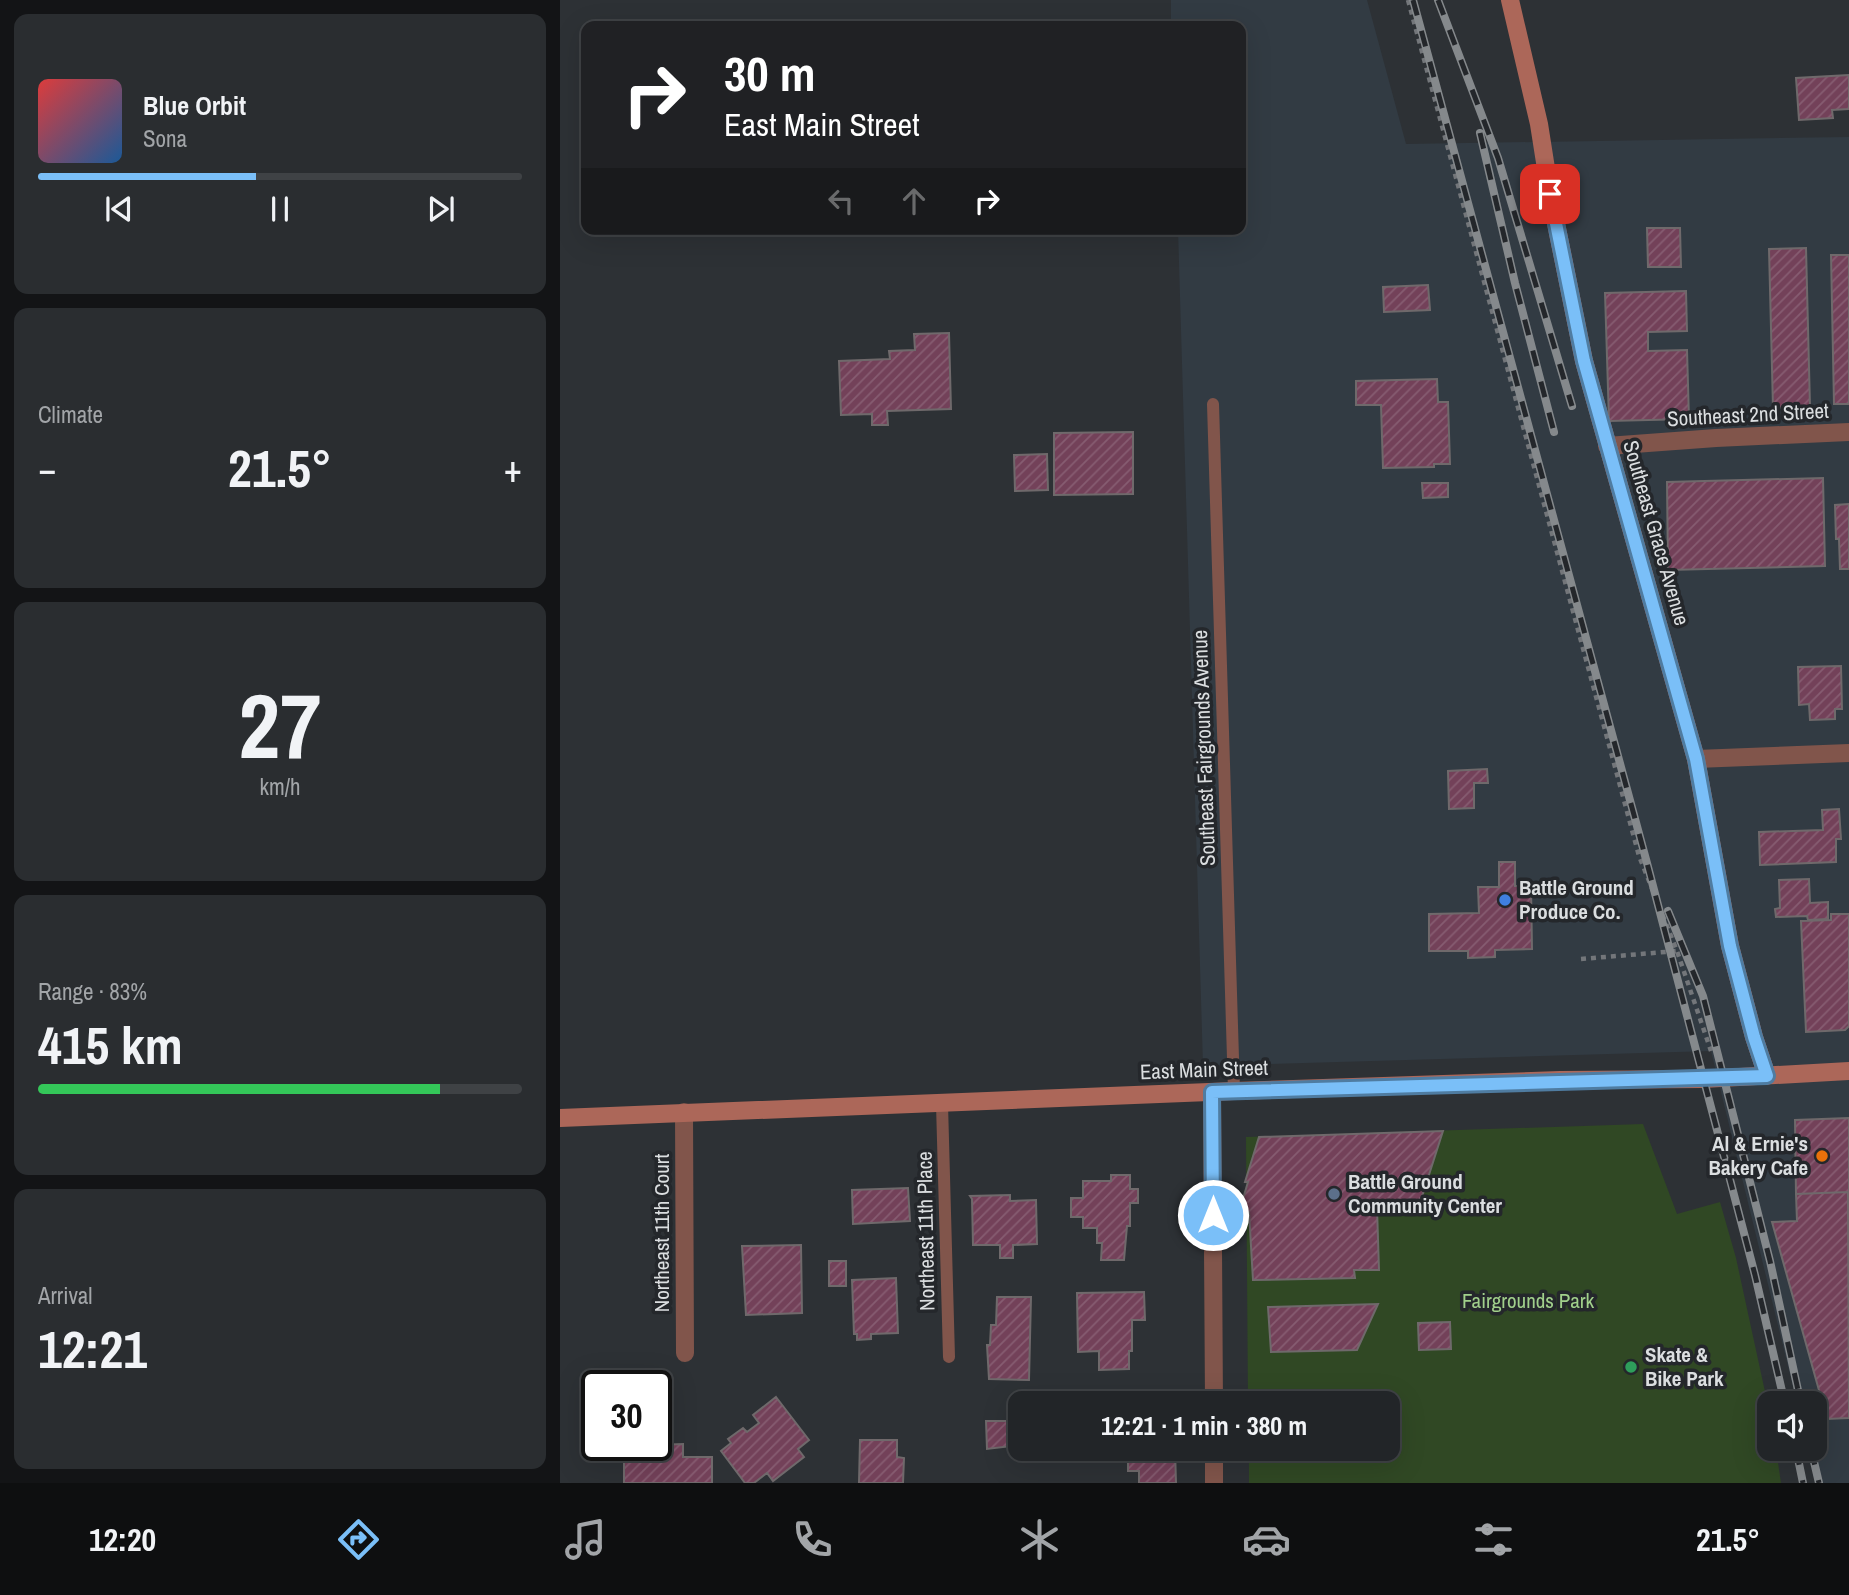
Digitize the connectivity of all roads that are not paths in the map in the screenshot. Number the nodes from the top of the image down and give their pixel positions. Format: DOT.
graph roads {
  1 [pos="1510,0"];
  2 [pos="1213,404"];
  3 [pos="1849,432"];
  4 [pos="1607,446"];
  5 [pos="1849,753"];
  6 [pos="1696,759"];
  7 [pos="1849,1071"];
  8 [pos="1767,1076"];
  9 [pos="1234,1091"];
  10 [pos="1212,1092"];
  11 [pos="942,1104"];
  12 [pos="684,1112"];
  13 [pos="560,1118"];
  14 [pos="685,1353"];
  15 [pos="949,1357"];
  16 [pos="1214,1391"];
  17 [pos="1214,1461"];
  18 [pos="1214,1483"];
  1 -- 4 [label="main road, Southeast Grace Avenue"];
  2 -- 9 [label="lane, Southeast Fairgrounds Avenue"];
  3 -- 4 [label="street, Southeast 2nd Street"];
  4 -- 6 [label="main road, Southeast Grace Avenue"];
  5 -- 6 [label="street"];
  6 -- 8 [label="main road, Southeast Grace Avenue"];
  7 -- 8 [label="main road, East Main Street"];
  8 -- 9 [label="main road, East Main Street"];
  9 -- 10 [label="main road, East Main Street"];
  10 -- 11 [label="main road, East Main Street"];
  10 -- 16 [label="street"];
  11 -- 12 [label="main road, East Main Street"];
  11 -- 15 [label="lane, Northeast 11th Place"];
  12 -- 13 [label="main road, East Main Street"];
  12 -- 14 [label="street, Northeast 11th Court"];
  17 -- 18 [label="street"];
}
